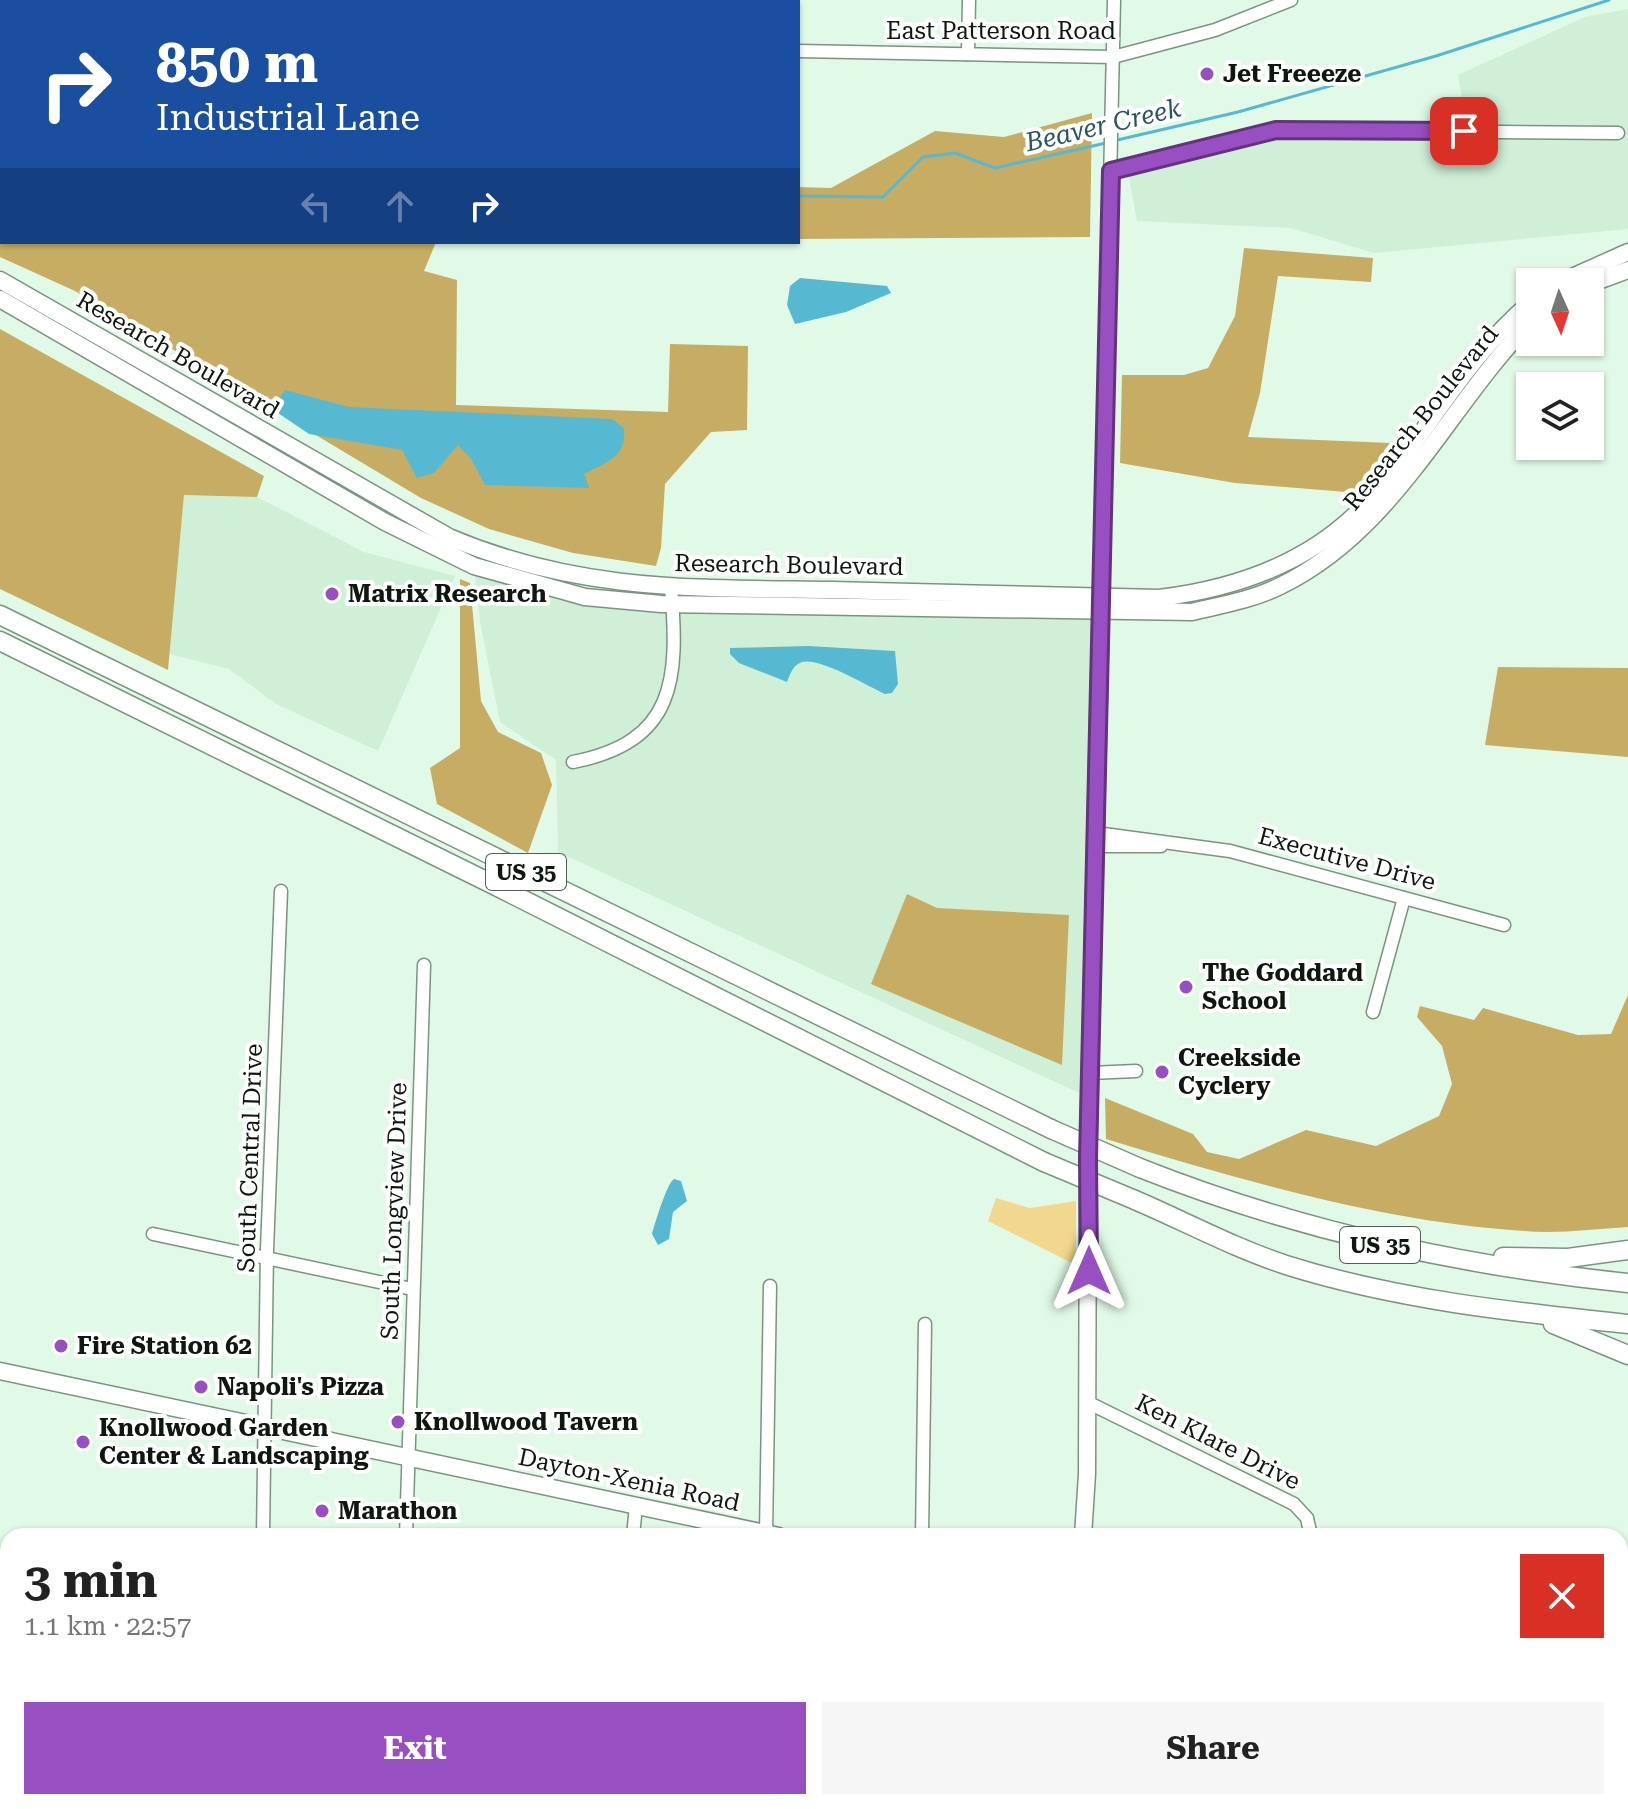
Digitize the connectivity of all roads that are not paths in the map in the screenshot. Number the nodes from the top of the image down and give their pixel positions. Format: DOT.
graph roads {
  1 [pos="969,0"];
  2 [pos="1114,0"];
  3 [pos="1291,0"];
  4 [pos="800,51"];
  5 [pos="968,54"];
  6 [pos="1113,57"];
  7 [pos="1618,133"];
  8 [pos="1111,171"];
  9 [pos="1628,252"];
  10 [pos="1592,268"];
  11 [pos="1628,270"];
  12 [pos="1604,279"];
  13 [pos="0,280"];
  14 [pos="0,299"];
  15 [pos="1516,315"];
  16 [pos="1516,336"];
  17 [pos="672,596"];
  18 [pos="1101,603"];
  19 [pos="0,615"];
  20 [pos="0,641"];
  21 [pos="573,762"];
  22 [pos="1096,840"];
  23 [pos="281,891"];
  24 [pos="1404,898"];
  25 [pos="1504,925"];
  26 [pos="424,965"];
  27 [pos="1373,1012"];
  28 [pos="1136,1071"];
  29 [pos="1090,1073"];
  30 [pos="1192,1189"];
  31 [pos="1194,1226"];
  32 [pos="153,1234"];
  33 [pos="1628,1250"];
  34 [pos="268,1257"];
  35 [pos="1628,1283"];
  36 [pos="770,1286"];
  37 [pos="412,1289"];
  38 [pos="1524,1313"];
  39 [pos="1628,1317"];
  40 [pos="925,1324"];
  41 [pos="1628,1324"];
  42 [pos="1628,1355"];
  43 [pos="0,1371"];
  44 [pos="1089,1403"];
  45 [pos="265,1427"];
  46 [pos="410,1458"];
  47 [pos="636,1506"];
  48 [pos="263,1528"];
  49 [pos="406,1528"];
  50 [pos="634,1528"];
  51 [pos="739,1528"];
  52 [pos="772,1528"];
  53 [pos="922,1528"];
  54 [pos="1083,1528"];
  55 [pos="1309,1528"];
  1 -- 5 [label="street"];
  2 -- 6 [label="street"];
  3 -- 6 [label="street, East Patterson Road"];
  4 -- 5 [label="street, East Patterson Road"];
  5 -- 6 [label="street, East Patterson Road"];
  6 -- 8 [label="street"];
  7 -- 8 [label="street"];
  8 -- 18 [label="street"];
  9 -- 10 [label="main road"];
  11 -- 12 [label="main road"];
  13 -- 17 [label="main road, Research Boulevard"];
  14 -- 17 [label="main road, Research Boulevard"];
  15 -- 18 [label="main road, Research Boulevard"];
  16 -- 18 [label="main road, Research Boulevard"];
  17 -- 18 [label="main road, Research Boulevard"];
  17 -- 21 [label="street"];
  18 -- 22 [label="main road"];
  19 -- 30 [label="highway, US 35, bridge"];
  20 -- 31 [label="highway, US 35, bridge"];
  22 -- 24 [label="street, Executive Drive"];
  22 -- 29 [label="main road"];
  23 -- 34 [label="street, South Central Drive"];
  24 -- 25 [label="street, Executive Drive"];
  24 -- 27 [label="street"];
  26 -- 37 [label="street, South Longview Drive"];
  28 -- 29 [label="street"];
  29 -- 44 [label="main road"];
  30 -- 33 [label="highway"];
  30 -- 35 [label="highway, US 35"];
  31 -- 38 [label="highway"];
  31 -- 39 [label="highway, US 35"];
  32 -- 34 [label="street"];
  34 -- 37 [label="street"];
  34 -- 45 [label="street, South Central Drive"];
  36 -- 52 [label="street"];
  37 -- 46 [label="street, South Longview Drive"];
  38 -- 41 [label="highway"];
  38 -- 42 [label="highway"];
  40 -- 53 [label="street"];
  43 -- 45 [label="main road, Dayton-Xenia Road"];
  44 -- 54 [label="main road"];
  44 -- 55 [label="street, Ken Klare Drive"];
  45 -- 46 [label="main road, Dayton-Xenia Road"];
  45 -- 48 [label="street, South Central Drive"];
  46 -- 47 [label="main road, Dayton-Xenia Road"];
  46 -- 49 [label="street, South Longview Drive"];
  47 -- 50 [label="street"];
  47 -- 51 [label="main road, Dayton-Xenia Road"];
}
